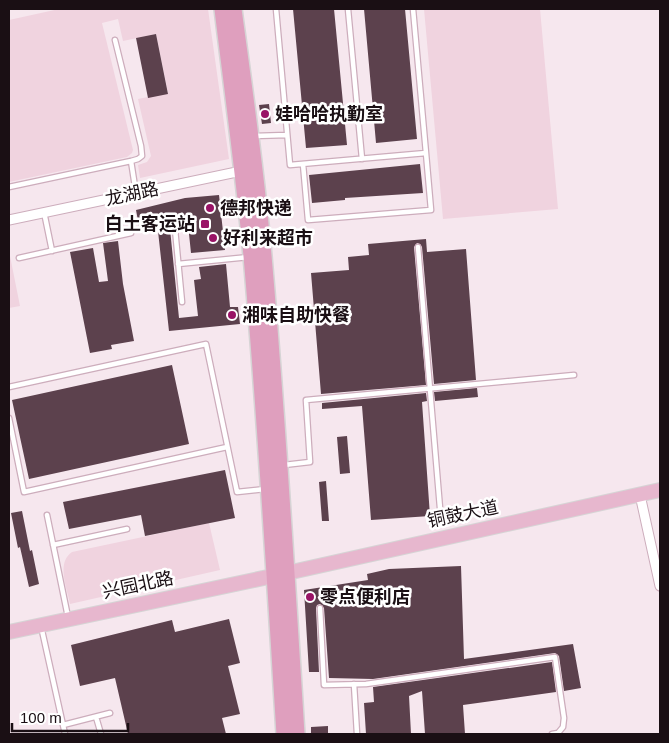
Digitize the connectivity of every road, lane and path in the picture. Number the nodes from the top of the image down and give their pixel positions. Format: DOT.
graph roads {
  1 [pos="222,9"];
  2 [pos="234,9"];
  3 [pos="276,9"];
  4 [pos="348,9"];
  5 [pos="413,9"];
  6 [pos="115,40"];
  7 [pos="287,135"];
  8 [pos="251,136"];
  9 [pos="426,153"];
  10 [pos="362,158"];
  11 [pos="131,161"];
  12 [pos="304,164"];
  13 [pos="248,170"];
  14 [pos="9,187"];
  15 [pos="136,192"];
  16 [pos="44,212"];
  17 [pos="9,220"];
  18 [pos="175,229"];
  19 [pos="132,233"];
  20 [pos="418,247"];
  21 [pos="52,251"];
  22 [pos="251,257"];
  23 [pos="19,258"];
  24 [pos="178,264"];
  25 [pos="182,302"];
  26 [pos="574,375"];
  27 [pos="9,387"];
  28 [pos="430,388"];
  29 [pos="9,418"];
  30 [pos="227,447"];
  31 [pos="281,465"];
  32 [pos="269,489"];
  33 [pos="660,490"];
  34 [pos="640,494"];
  35 [pos="440,508"];
  36 [pos="47,515"];
  37 [pos="127,529"];
  38 [pos="53,545"];
  39 [pos="281,574"];
  40 [pos="660,586"];
  41 [pos="320,608"];
  42 [pos="69,618"];
  43 [pos="40,625"];
  44 [pos="9,632"];
  45 [pos="354,684"];
  46 [pos="110,713"];
  47 [pos="96,717"];
  48 [pos="63,725"];
  49 [pos="65,734"];
  50 [pos="100,734"];
  51 [pos="284,734"];
  52 [pos="297,734"];
  53 [pos="356,734"];
  54 [pos="552,734"];
  1 -- 13 [label="highway"];
  2 -- 8 [label="highway"];
  3 -- 7 [label="lane"];
  4 -- 10 [label="lane"];
  5 -- 9 [label="lane"];
  6 -- 11 [label="lane"];
  7 -- 8 [label="lane"];
  7 -- 12 [label="lane"];
  8 -- 13 [label="highway"];
  9 -- 10 [label="lane"];
  9 -- 12 [label="lane"];
  10 -- 12 [label="lane"];
  11 -- 14 [label="lane"];
  11 -- 15 [label="lane"];
  13 -- 15 [label="street, 龙湖路"];
  13 -- 22 [label="highway"];
  13 -- 31 [label="highway"];
  15 -- 16 [label="street, 龙湖路"];
  16 -- 17 [label="street, 龙湖路"];
  16 -- 21 [label="lane"];
  18 -- 24 [label="lane"];
  19 -- 21 [label="lane"];
  20 -- 28 [label="lane"];
  21 -- 23 [label="lane"];
  22 -- 24 [label="lane"];
  22 -- 32 [label="highway"];
  24 -- 25 [label="lane"];
  26 -- 28 [label="lane"];
  27 -- 30 [label="lane"];
  28 -- 31 [label="lane"];
  28 -- 35 [label="lane"];
  29 -- 30 [label="lane"];
  30 -- 32 [label="lane"];
  31 -- 39 [label="highway"];
  32 -- 39 [label="highway"];
  33 -- 34 [label="main road, 铜鼓大道"];
  34 -- 39 [label="main road, 铜鼓大道"];
  34 -- 40 [label="street"];
  36 -- 38 [label="lane"];
  37 -- 38 [label="lane"];
  38 -- 42 [label="lane"];
  39 -- 42 [label="main road, 兴园北路"];
  39 -- 51 [label="highway"];
  39 -- 52 [label="highway"];
  41 -- 45 [label="lane"];
  42 -- 43 [label="main road, 兴园北路"];
  43 -- 44 [label="main road, 兴园北路"];
  43 -- 48 [label="lane"];
  45 -- 53 [label="lane"];
  45 -- 54 [label="lane"];
  46 -- 47 [label="lane"];
  47 -- 48 [label="lane"];
  47 -- 50 [label="lane"];
  48 -- 49 [label="lane"];
}
